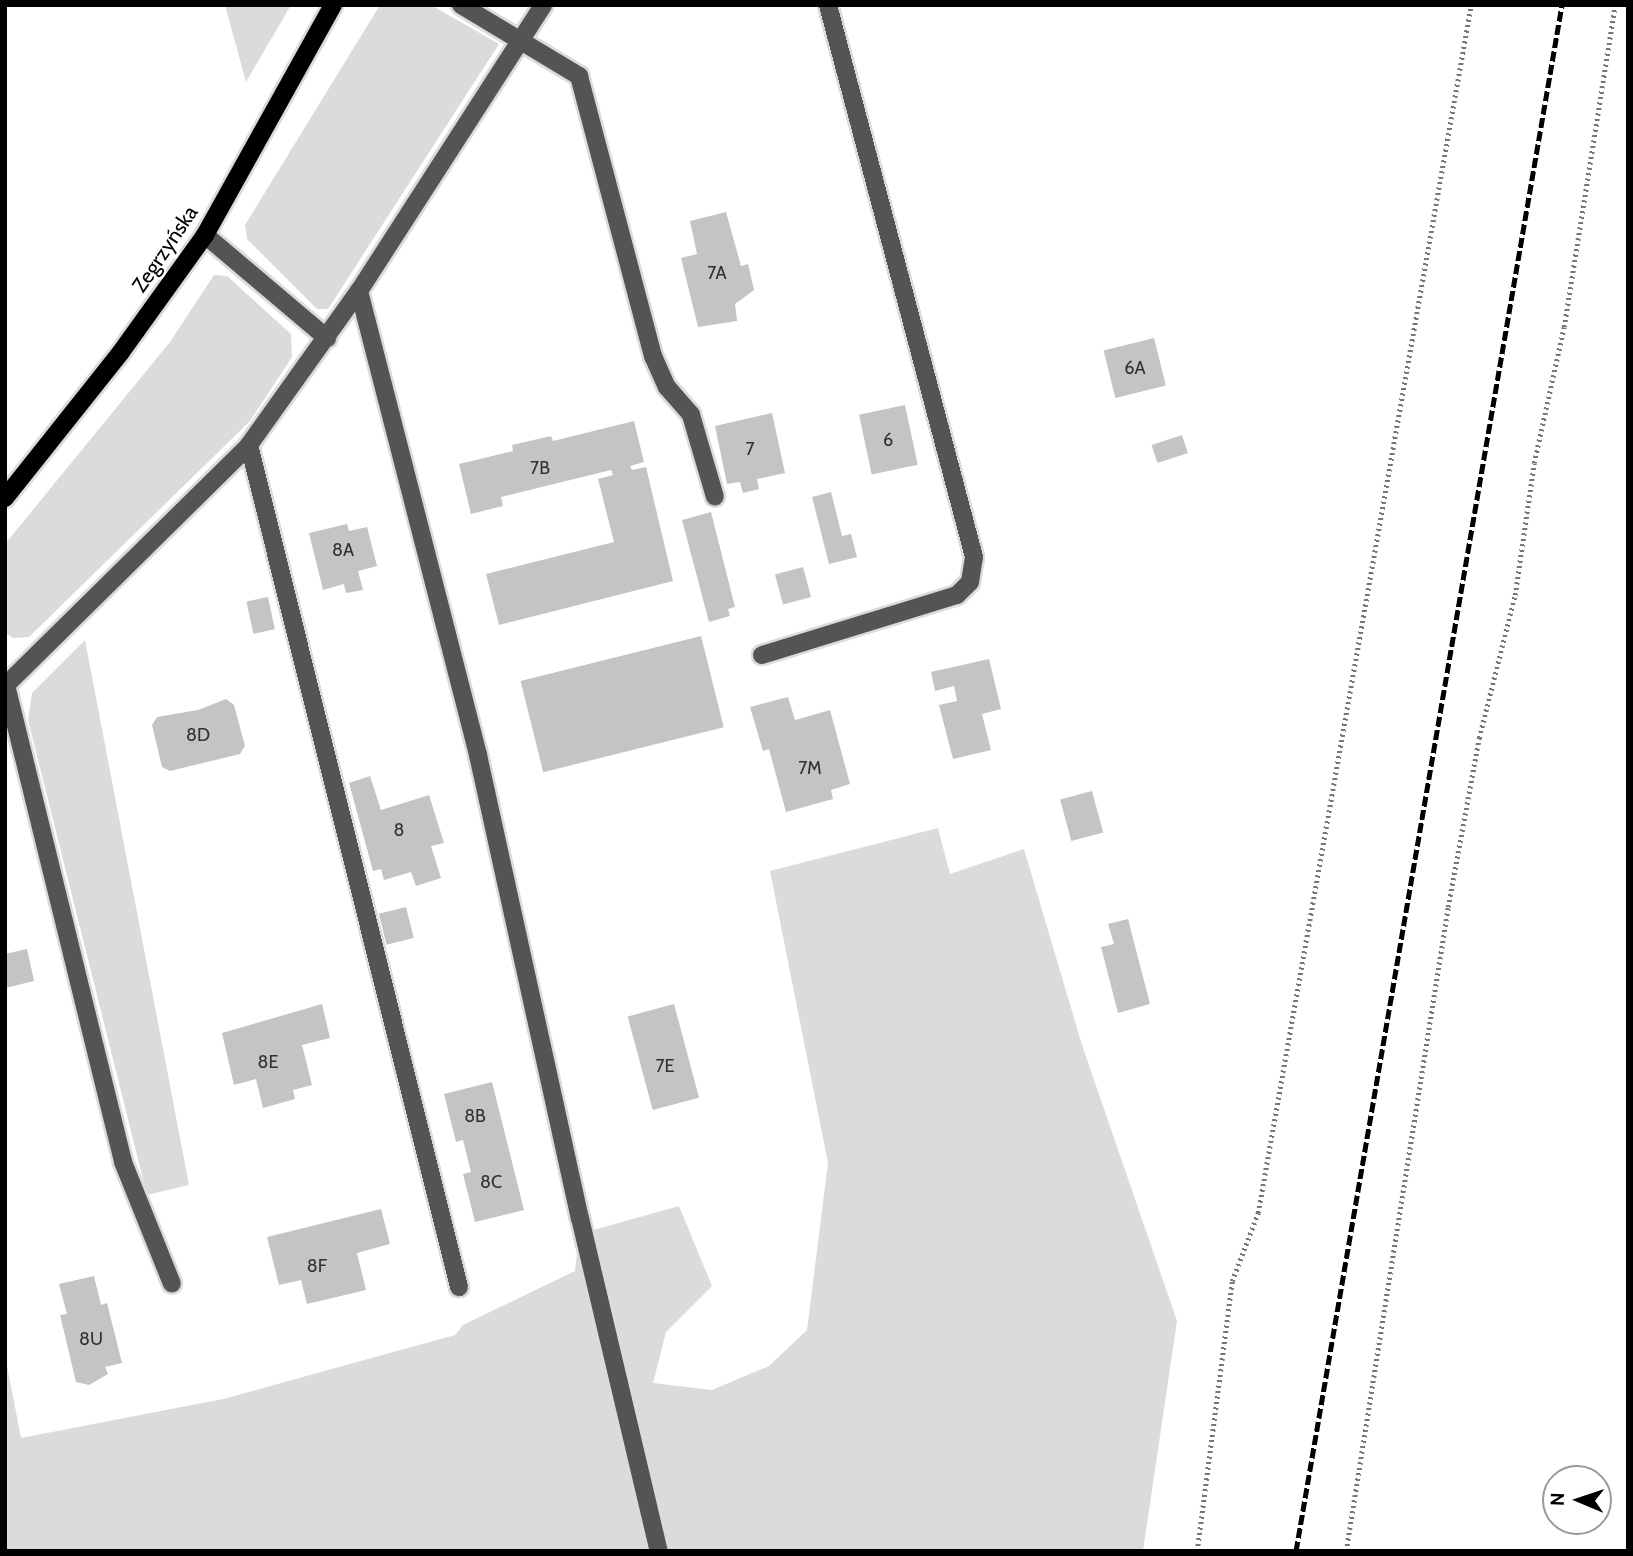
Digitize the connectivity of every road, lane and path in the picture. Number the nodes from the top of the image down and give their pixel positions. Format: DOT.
graph roads {
  1 [pos="333,5"];
  2 [pos="461,5"];
  3 [pos="543,5"];
  4 [pos="828,5"];
  5 [pos="1471,5"];
  6 [pos="1615,5"];
  7 [pos="523,42"];
  8 [pos="205,235"];
  9 [pos="359,291"];
  10 [pos="327,338"];
  11 [pos="249,445"];
  12 [pos="715,497"];
  13 [pos="5,498"];
  14 [pos="762,655"];
  15 [pos="9,676"];
  16 [pos="172,1284"];
  17 [pos="460,1287"];
  18 [pos="659,1551"];
  19 [pos="1197,1551"];
  20 [pos="1346,1551"];
  1 -- 8 [label="main road, Zegrzyńska"];
  2 -- 7 [label="street"];
  3 -- 7 [label="street"];
  4 -- 14 [label="street"];
  5 -- 19 [label="path"];
  6 -- 20 [label="path"];
  7 -- 9 [label="street"];
  7 -- 12 [label="street"];
  8 -- 10 [label="street"];
  8 -- 13 [label="main road, Zegrzyńska"];
  9 -- 10 [label="street"];
  9 -- 18 [label="street"];
  10 -- 11 [label="street"];
  11 -- 15 [label="street"];
  11 -- 17 [label="street"];
  15 -- 16 [label="street"];
}
